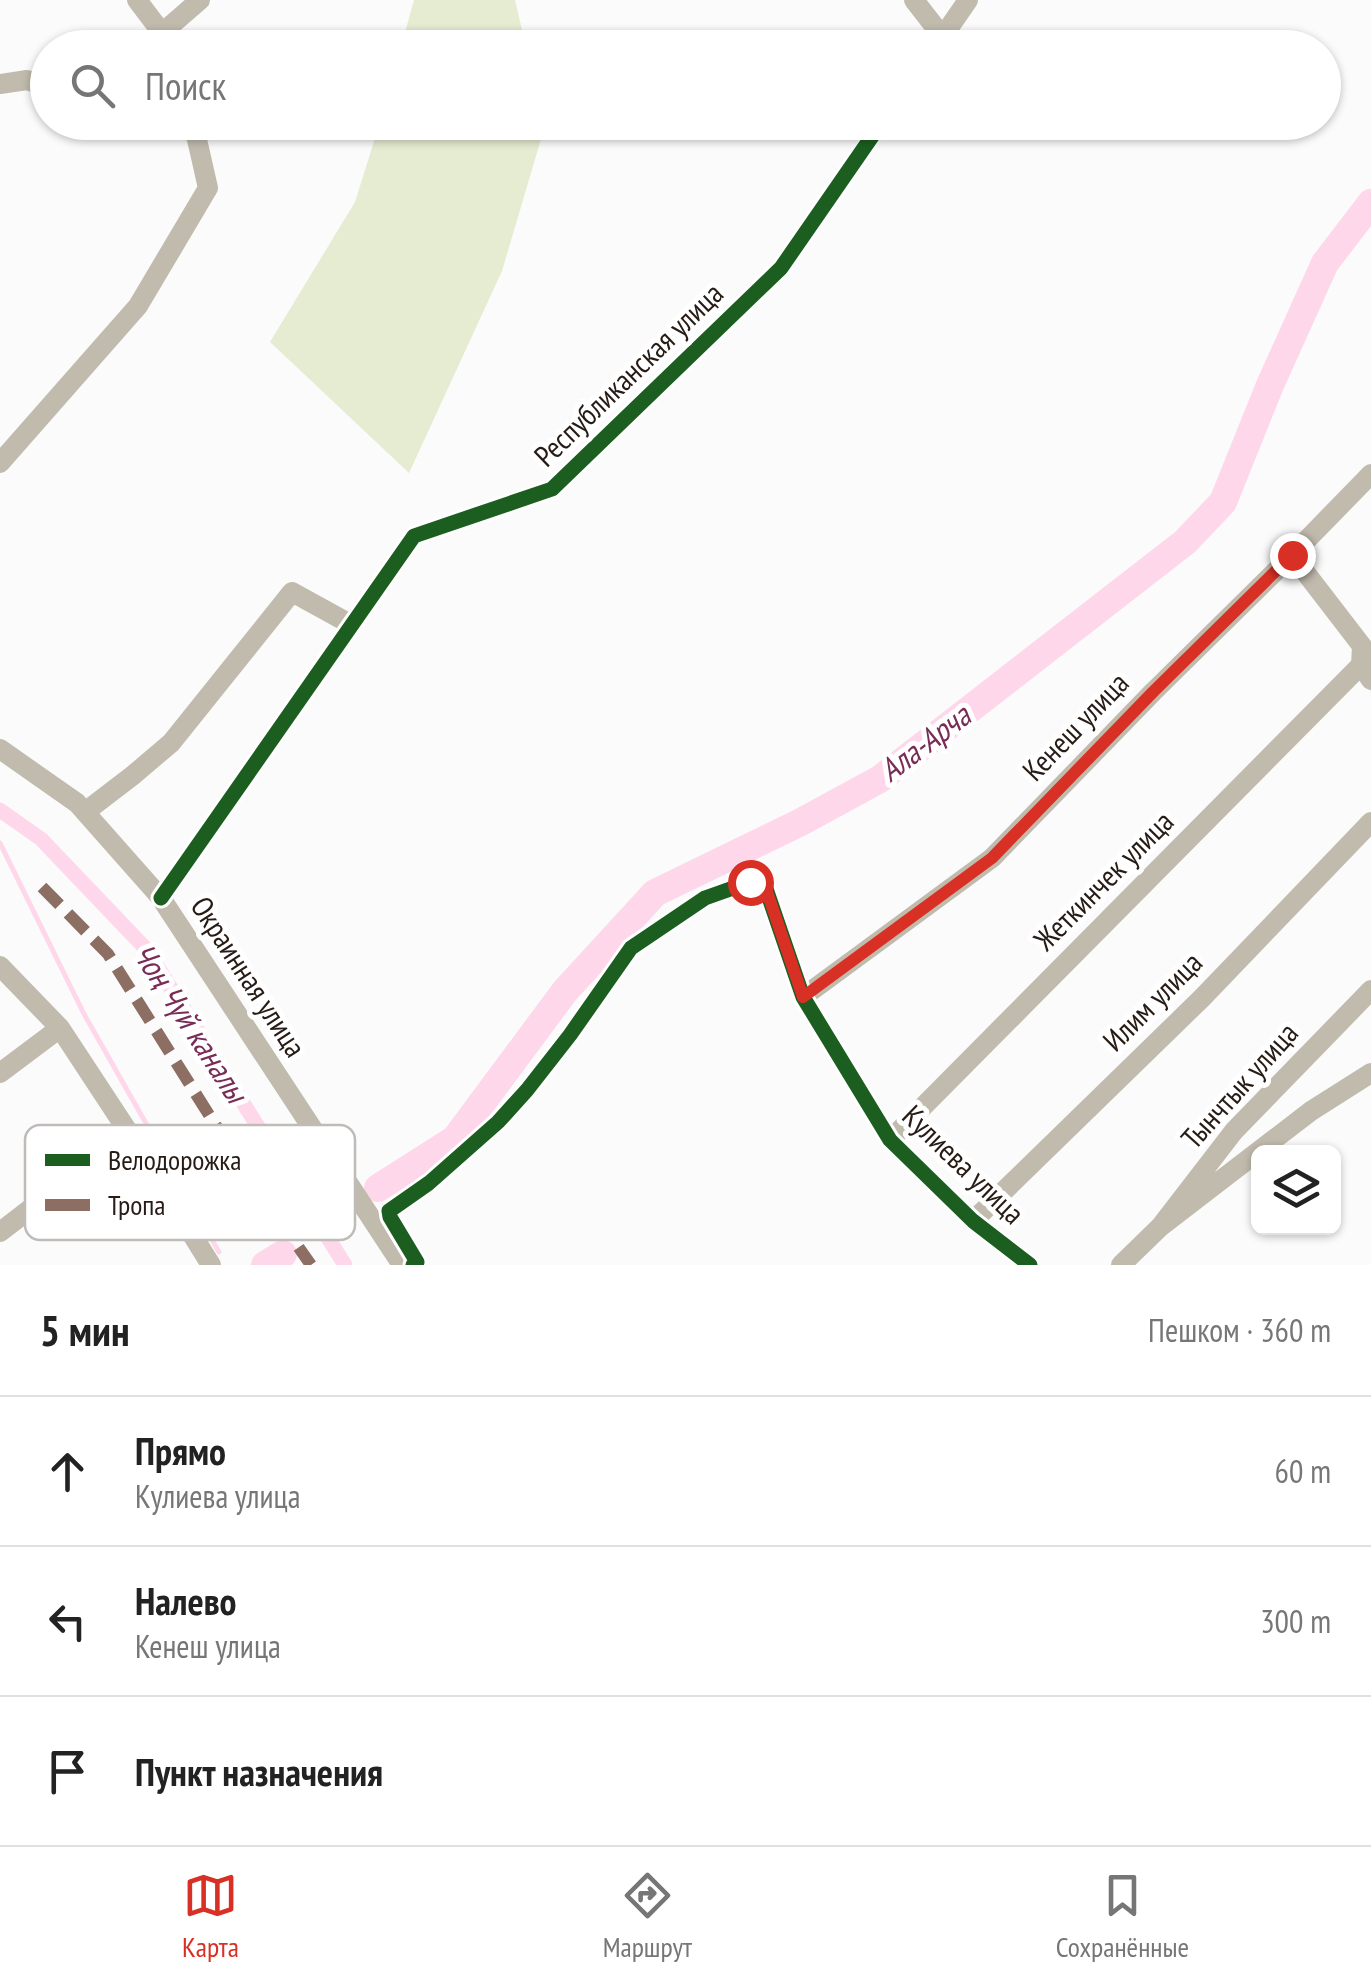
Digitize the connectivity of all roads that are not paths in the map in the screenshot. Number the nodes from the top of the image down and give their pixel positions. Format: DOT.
graph roads {
  1 [pos="138,0"];
  2 [pos="200,0"];
  3 [pos="914,0"];
  4 [pos="968,0"];
  5 [pos="158,30"];
  6 [pos="174,30"];
  7 [pos="932,30"];
  8 [pos="947,30"];
  9 [pos="30,81"];
  10 [pos="0,84"];
  11 [pos="197,140"];
  12 [pos="869,140"];
  13 [pos="2,457"];
  14 [pos="1371,474"];
  15 [pos="1292,555"];
  16 [pos="352,624"];
  17 [pos="1366,657"];
  18 [pos="0,749"];
  19 [pos="84,812"];
  20 [pos="1371,822"];
  21 [pos="160,898"];
  22 [pos="0,966"];
  23 [pos="1371,990"];
  24 [pos="803,997"];
  25 [pos="60,1028"];
  26 [pos="0,1073"];
  27 [pos="1371,1073"];
  28 [pos="125,1125"];
  29 [pos="310,1125"];
  30 [pos="890,1140"];
  31 [pos="355,1193"];
  32 [pos="25,1213"];
  33 [pos="973,1221"];
  34 [pos="1160,1228"];
  35 [pos="0,1232"];
  36 [pos="196,1240"];
  37 [pos="212,1265"];
  38 [pos="402,1265"];
  39 [pos="413,1265"];
  40 [pos="1030,1265"];
  41 [pos="1121,1265"];
  1 -- 5 [label="street"];
  2 -- 6 [label="street"];
  3 -- 7 [label="street"];
  4 -- 8 [label="street"];
  9 -- 10 [label="street"];
  11 -- 13 [label="street"];
  12 -- 16 [label="street, Республиканская улица"];
  14 -- 15 [label="street, Кенеш улица"];
  15 -- 17 [label="street"];
  15 -- 24 [label="street, Кенеш улица"];
  16 -- 19 [label="street"];
  16 -- 21 [label="street, Республиканская улица"];
  17 -- 30 [label="street, Жеткинчек улица"];
  18 -- 19 [label="street, Окраинная улица"];
  19 -- 21 [label="street, Окраинная улица"];
  20 -- 33 [label="street, Илим улица"];
  21 -- 29 [label="street, Окраинная улица"];
  22 -- 25 [label="street"];
  23 -- 34 [label="street, Тынчтык улица"];
  24 -- 30 [label="street, Кулиева улица"];
  24 -- 39 [label="street, Кулиева улица"];
  25 -- 26 [label="street"];
  25 -- 28 [label="street"];
  27 -- 34 [label="street"];
  30 -- 33 [label="street, Кулиева улица"];
  31 -- 38 [label="street, Окраинная улица"];
  32 -- 35 [label="street"];
  33 -- 40 [label="street, Кулиева улица"];
  34 -- 41 [label="street"];
  36 -- 37 [label="street"];
}
